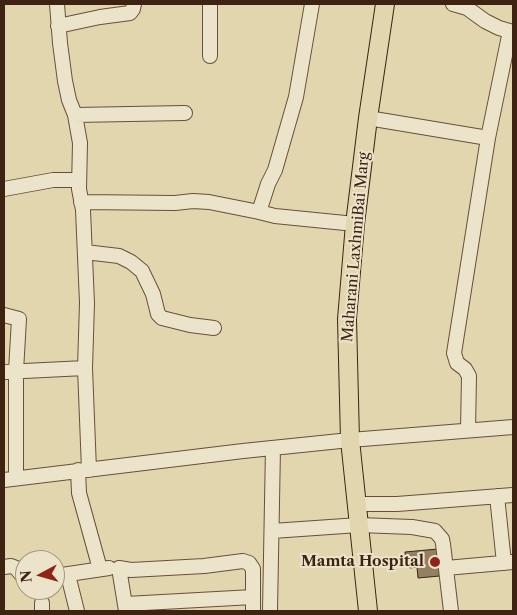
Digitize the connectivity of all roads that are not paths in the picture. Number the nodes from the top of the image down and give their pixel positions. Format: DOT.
graph roads {
  1 [pos="57,4"];
  2 [pos="134,4"];
  3 [pos="210,4"];
  4 [pos="312,4"];
  5 [pos="385,4"];
  6 [pos="453,4"];
  7 [pos="58,26"];
  8 [pos="512,32"];
  9 [pos="210,56"];
  10 [pos="185,113"];
  11 [pos="75,115"];
  12 [pos="368,118"];
  13 [pos="488,138"];
  14 [pos="79,180"];
  15 [pos="4,189"];
  16 [pos="82,202"];
  17 [pos="259,212"];
  18 [pos="355,224"];
  19 [pos="84,252"];
  20 [pos="4,315"];
  21 [pos="214,328"];
  22 [pos="85,368"];
  23 [pos="10,371"];
  24 [pos="513,427"];
  25 [pos="468,430"];
  26 [pos="350,440"];
  27 [pos="273,448"];
  28 [pos="83,470"];
  29 [pos="10,478"];
  30 [pos="513,495"];
  31 [pos="497,496"];
  32 [pos="358,504"];
  33 [pos="397,504"];
  34 [pos="359,525"];
  35 [pos="400,527"];
  36 [pos="272,531"];
  37 [pos="509,563"];
  38 [pos="118,568"];
  39 [pos="446,568"];
  40 [pos="100,569"];
  41 [pos="65,574"];
  42 [pos="65,584"];
  43 [pos="254,597"];
  44 [pos="126,608"];
  45 [pos="77,611"];
  46 [pos="253,611"];
  47 [pos="270,611"];
  48 [pos="368,611"];
  49 [pos="451,611"];
  1 -- 7 [label="street"];
  2 -- 7 [label="street"];
  3 -- 9 [label="street"];
  4 -- 17 [label="street"];
  5 -- 12 [label="main road, Maharani LaxhmiBai Marg"];
  6 -- 8 [label="street"];
  7 -- 11 [label="street"];
  8 -- 13 [label="street"];
  10 -- 11 [label="street"];
  11 -- 14 [label="street"];
  12 -- 13 [label="street"];
  12 -- 18 [label="main road, Maharani LaxhmiBai Marg"];
  13 -- 25 [label="street"];
  14 -- 15 [label="street"];
  14 -- 16 [label="street"];
  16 -- 17 [label="street"];
  16 -- 19 [label="street"];
  17 -- 18 [label="street"];
  18 -- 26 [label="main road, Maharani LaxhmiBai Marg"];
  19 -- 21 [label="street"];
  19 -- 22 [label="street"];
  20 -- 23 [label="street"];
  22 -- 23 [label="street"];
  22 -- 28 [label="street"];
  23 -- 29 [label="street"];
  24 -- 25 [label="street"];
  25 -- 26 [label="street"];
  26 -- 27 [label="street"];
  26 -- 32 [label="main road, Maharani LaxhmiBai Marg"];
  27 -- 28 [label="street"];
  27 -- 36 [label="street"];
  28 -- 29 [label="street"];
  28 -- 40 [label="street"];
  30 -- 31 [label="street"];
  31 -- 33 [label="street"];
  31 -- 37 [label="street"];
  32 -- 33 [label="street"];
  32 -- 34 [label="main road, Maharani LaxhmiBai Marg"];
  33 -- 35 [label="street"];
  34 -- 35 [label="street"];
  34 -- 36 [label="street"];
  34 -- 48 [label="main road, Maharani LaxhmiBai Marg"];
  35 -- 39 [label="street"];
  36 -- 47 [label="street"];
  37 -- 39 [label="street"];
  38 -- 40 [label="street"];
  38 -- 43 [label="street"];
  38 -- 44 [label="street"];
  39 -- 49 [label="street"];
  40 -- 41 [label="street"];
  42 -- 45 [label="street"];
  43 -- 44 [label="street"];
  43 -- 46 [label="street"];
}
